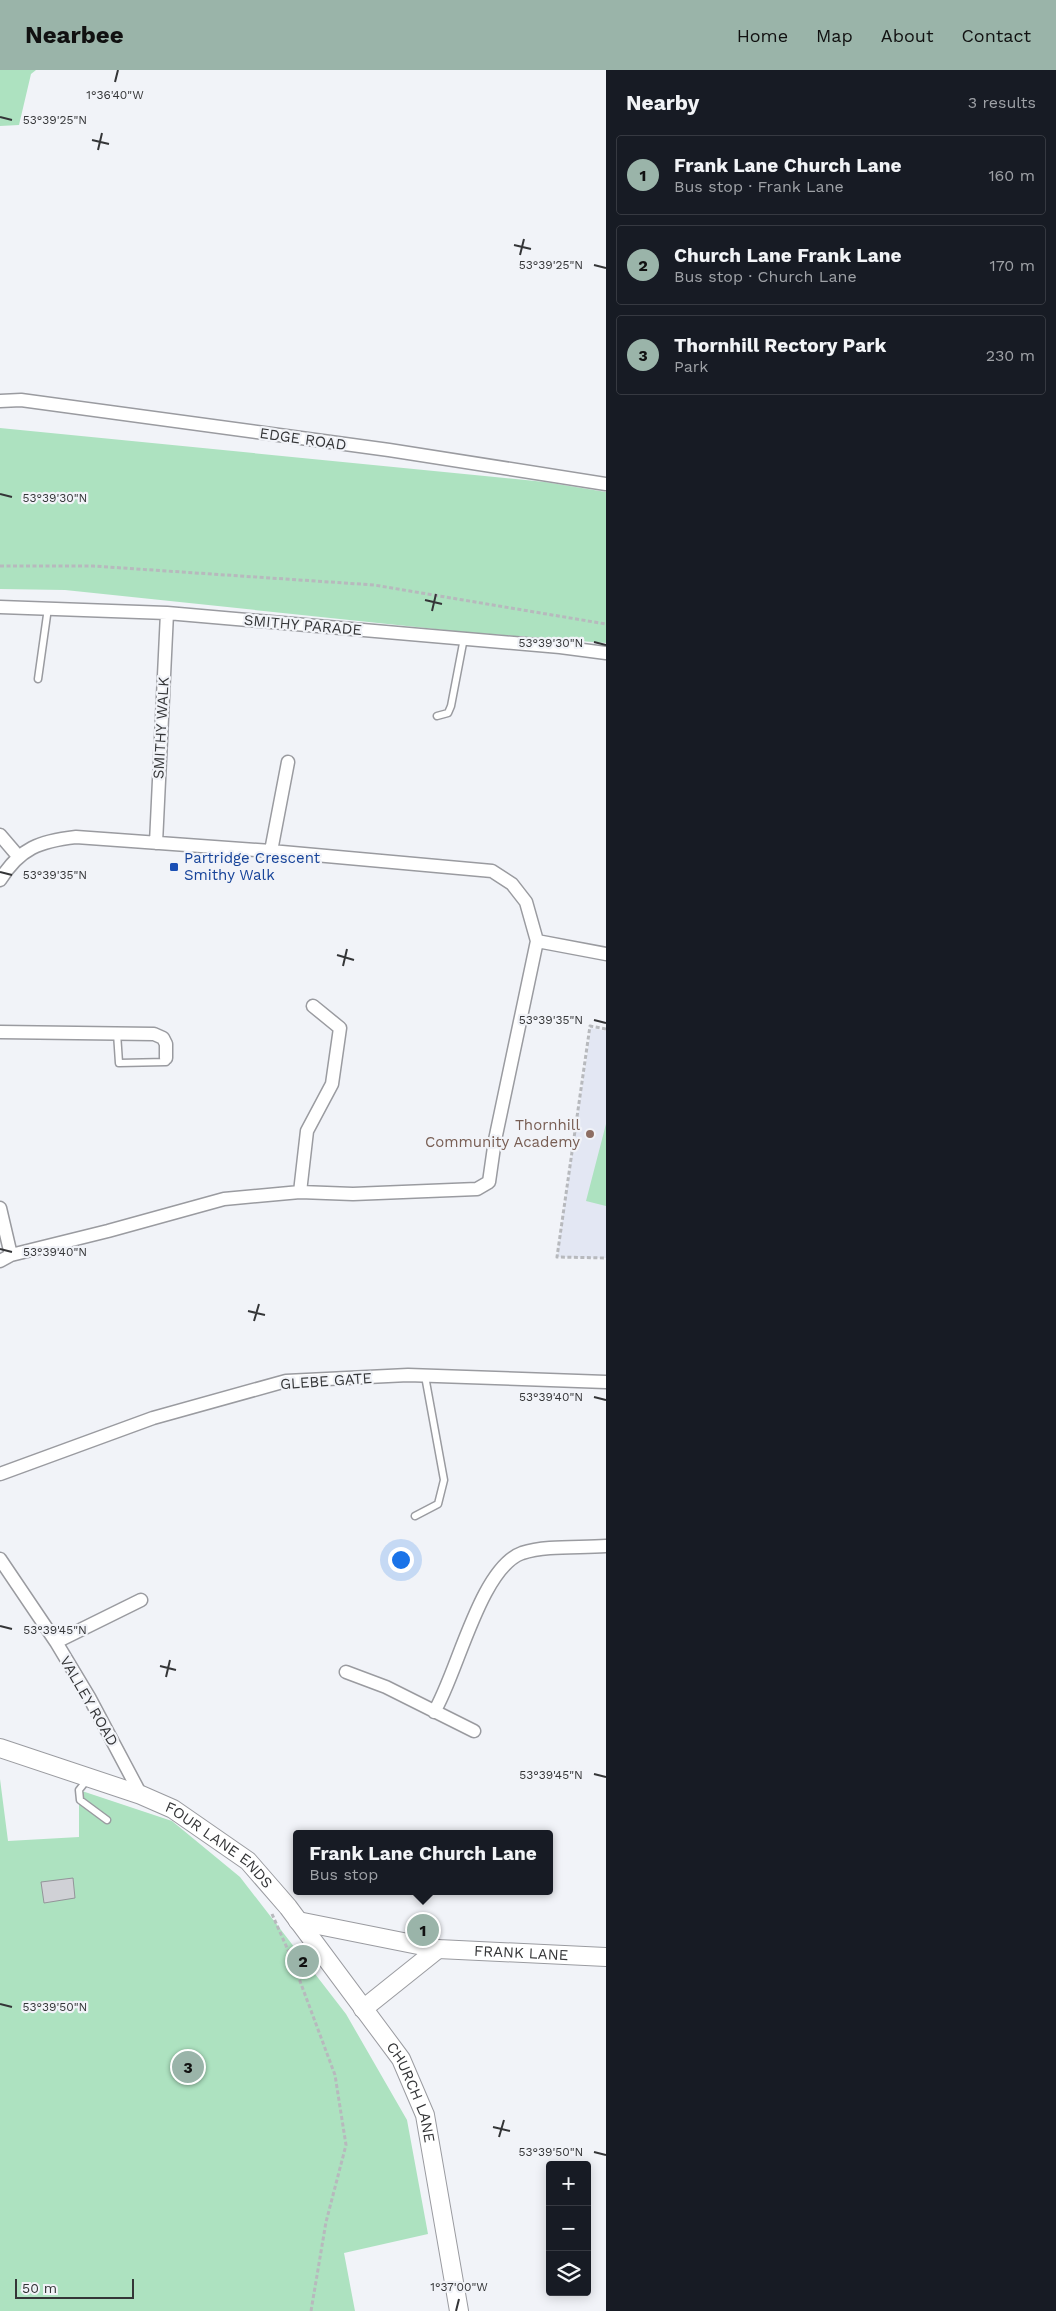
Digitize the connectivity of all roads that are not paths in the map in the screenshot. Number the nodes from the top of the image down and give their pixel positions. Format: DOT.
graph roads {
  1 [pos="0,401"];
  2 [pos="606,484"];
  3 [pos="0,607"];
  4 [pos="48,608"];
  5 [pos="167,613"];
  6 [pos="464,638"];
  7 [pos="606,653"];
  8 [pos="38,679"];
  9 [pos="438,716"];
  10 [pos="288,762"];
  11 [pos="0,835"];
  12 [pos="156,843"];
  13 [pos="271,851"];
  14 [pos="18,856"];
  15 [pos="0,880"];
  16 [pos="537,941"];
  17 [pos="606,954"];
  18 [pos="313,1006"];
  19 [pos="0,1032"];
  20 [pos="117,1033"];
  21 [pos="166,1058"];
  22 [pos="300,1192"];
  23 [pos="0,1208"];
  24 [pos="6,1258"];
  25 [pos="425,1376"];
  26 [pos="606,1382"];
  27 [pos="0,1474"];
  28 [pos="415,1516"];
  29 [pos="606,1546"];
  30 [pos="0,1559"];
  31 [pos="141,1600"];
  32 [pos="56,1642"];
  33 [pos="346,1672"];
  34 [pos="434,1712"];
  35 [pos="474,1731"];
  36 [pos="0,1748"];
  37 [pos="89,1777"];
  38 [pos="142,1795"];
  39 [pos="107,1820"];
  40 [pos="288,1907"];
  41 [pos="298,1921"];
  42 [pos="438,1949"];
  43 [pos="606,1957"];
  44 [pos="363,2009"];
  45 [pos="459,2311"];
  1 -- 2 [label="street, EDGE ROAD"];
  3 -- 4 [label="street, SMITHY PARADE"];
  4 -- 5 [label="street, SMITHY PARADE"];
  4 -- 8 [label="lane"];
  5 -- 6 [label="street, SMITHY PARADE"];
  5 -- 12 [label="street, SMITHY WALK"];
  6 -- 7 [label="street, SMITHY PARADE"];
  6 -- 9 [label="lane"];
  10 -- 13 [label="street"];
  11 -- 14 [label="street"];
  12 -- 13 [label="street"];
  12 -- 14 [label="street"];
  13 -- 16 [label="street"];
  14 -- 15 [label="street"];
  16 -- 17 [label="street"];
  16 -- 22 [label="street"];
  18 -- 22 [label="street"];
  19 -- 20 [label="street"];
  20 -- 21 [label="street"];
  20 -- 21 [label="lane"];
  22 -- 24 [label="street"];
  23 -- 24 [label="street"];
  25 -- 26 [label="street, GLEBE GATE"];
  25 -- 27 [label="street, GLEBE GATE"];
  25 -- 28 [label="lane"];
  29 -- 34 [label="street"];
  30 -- 32 [label="street, VALLEY ROAD"];
  31 -- 32 [label="street"];
  32 -- 38 [label="street, VALLEY ROAD"];
  33 -- 34 [label="street"];
  34 -- 35 [label="street"];
  36 -- 37 [label="main road, FOUR LANE ENDS"];
  37 -- 38 [label="main road, FOUR LANE ENDS"];
  37 -- 39 [label="lane"];
  38 -- 40 [label="main road, FOUR LANE ENDS"];
  40 -- 41 [label="main road, CHURCH LANE"];
  41 -- 42 [label="main road, FRANK LANE"];
  41 -- 44 [label="main road, CHURCH LANE"];
  42 -- 43 [label="main road, FRANK LANE"];
  42 -- 44 [label="main road"];
  44 -- 45 [label="main road, CHURCH LANE"];
}
